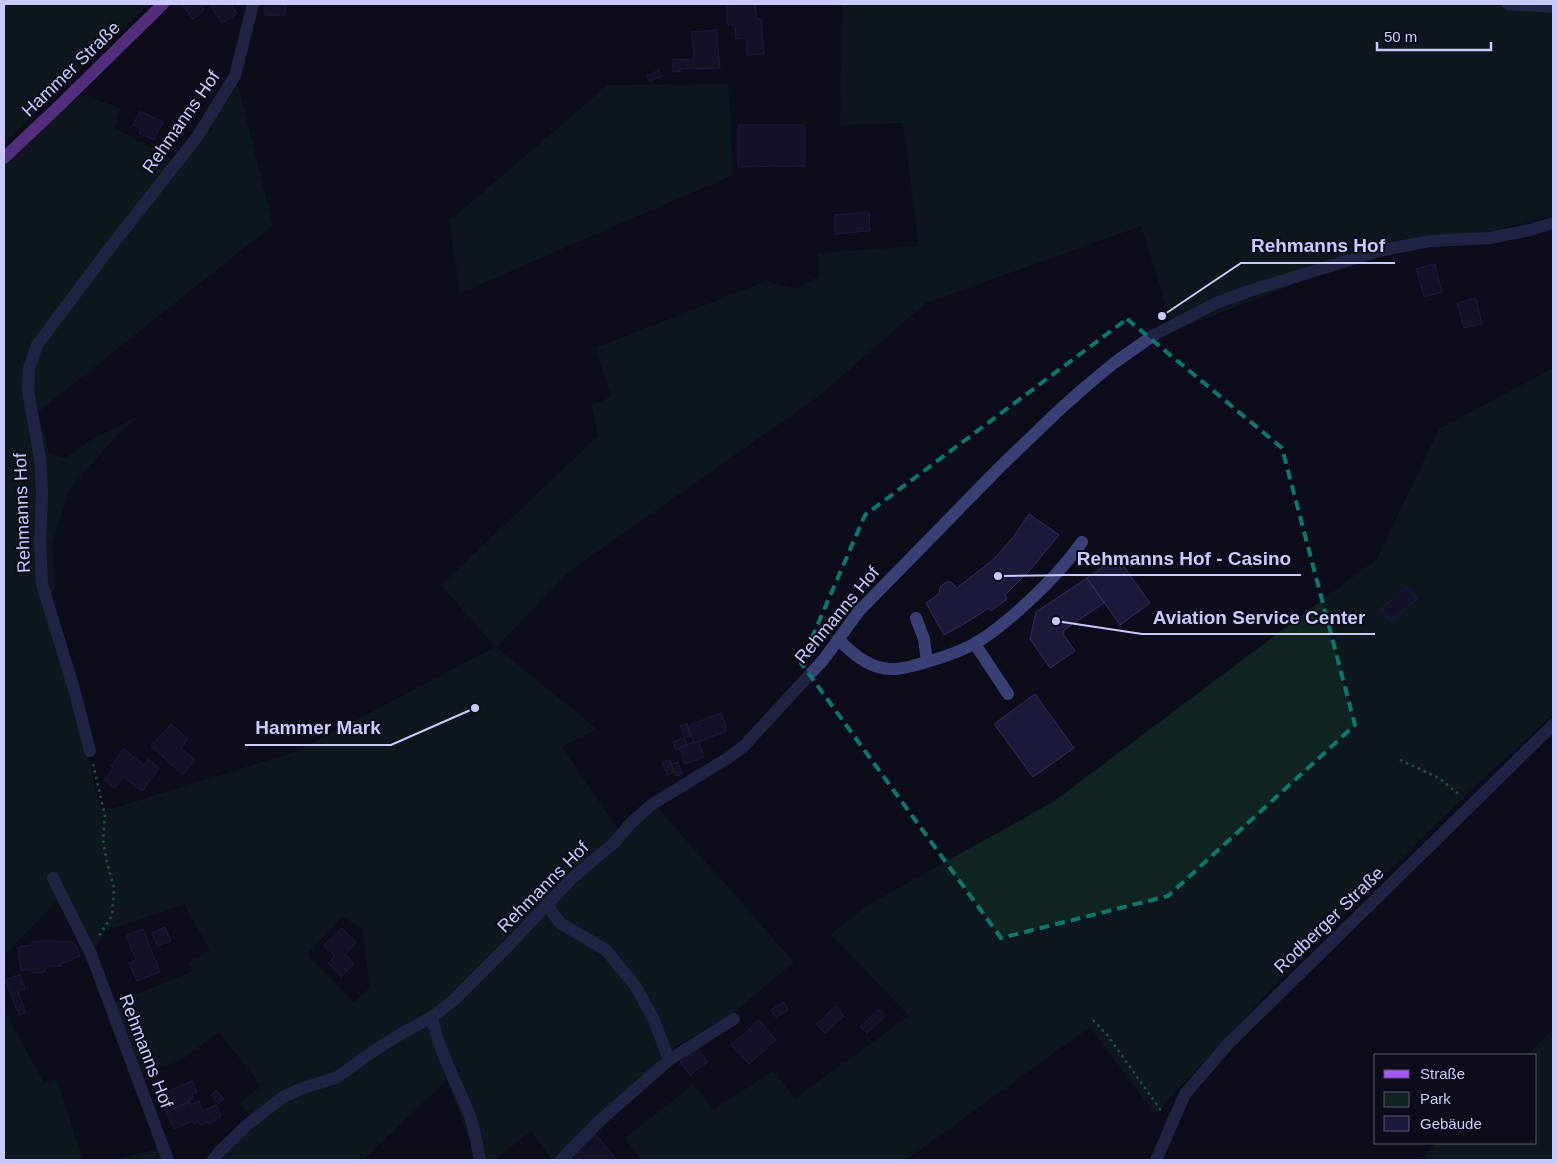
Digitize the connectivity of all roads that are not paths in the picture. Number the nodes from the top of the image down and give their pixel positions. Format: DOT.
graph roads {
  1 [pos="162,4"];
  2 [pos="253,4"];
  3 [pos="1508,4"];
  4 [pos="1553,7"];
  5 [pos="4,158"];
  6 [pos="1553,223"];
  7 [pos="1082,542"];
  8 [pos="916,618"];
  9 [pos="838,639"];
  10 [pos="975,644"];
  11 [pos="927,662"];
  12 [pos="1008,694"];
  13 [pos="1553,725"];
  14 [pos="90,751"];
  15 [pos="53,878"];
  16 [pos="547,905"];
  17 [pos="432,1017"];
  18 [pos="734,1019"];
  19 [pos="669,1060"];
  20 [pos="168,1160"];
  21 [pos="213,1160"];
  22 [pos="480,1160"];
  23 [pos="561,1160"];
  24 [pos="1156,1160"];
  1 -- 5 [label="main road, Hammer Straße"];
  2 -- 14 [label="street, Rehmanns Hof"];
  3 -- 4 [label="street"];
  6 -- 9 [label="street, Rehmanns Hof"];
  7 -- 10 [label="street"];
  8 -- 11 [label="street"];
  9 -- 11 [label="street"];
  9 -- 16 [label="street, Rehmanns Hof"];
  10 -- 11 [label="street"];
  10 -- 12 [label="street"];
  13 -- 24 [label="street, Rodberger Straße"];
  15 -- 20 [label="street, Rehmanns Hof"];
  16 -- 17 [label="street, Rehmanns Hof"];
  16 -- 19 [label="street"];
  17 -- 21 [label="street, Rehmanns Hof"];
  17 -- 22 [label="street"];
  18 -- 19 [label="street"];
  19 -- 23 [label="street"];
}
